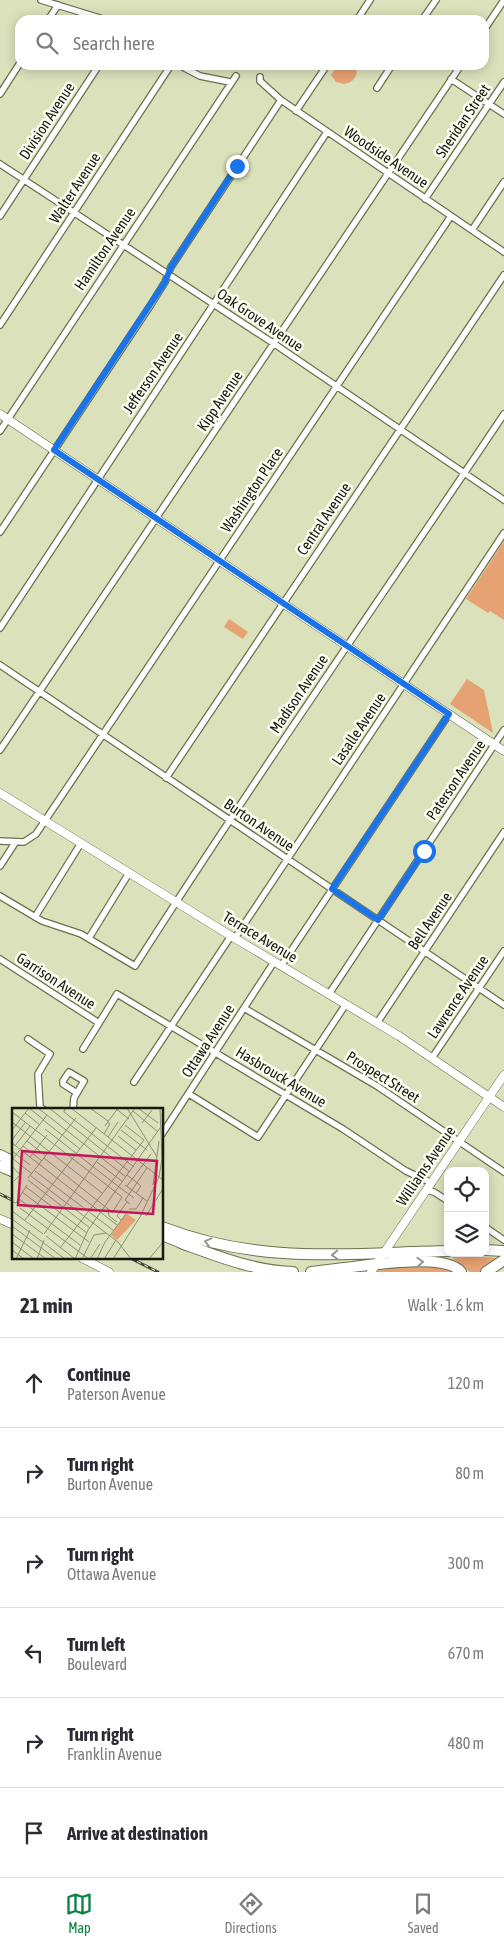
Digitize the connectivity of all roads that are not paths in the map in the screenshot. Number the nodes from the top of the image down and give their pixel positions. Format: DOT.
graph roads {
  1 [pos="41,0"];
  2 [pos="370,0"];
  3 [pos="436,0"];
  4 [pos="504,0"];
  5 [pos="58,5"];
  6 [pos="51,15"];
  7 [pos="90,15"];
  8 [pos="360,15"];
  9 [pos="426,15"];
  10 [pos="489,22"];
  11 [pos="15,70"];
  12 [pos="96,70"];
  13 [pos="168,70"];
  14 [pos="189,70"];
  15 [pos="323,70"];
  16 [pos="389,70"];
  17 [pos="458,70"];
  18 [pos="236,76"];
  19 [pos="260,77"];
  20 [pos="452,79"];
  21 [pos="230,82"];
  22 [pos="504,82"];
  23 [pos="377,88"];
  24 [pos="0,94"];
  25 [pos="281,100"];
  26 [pos="490,104"];
  27 [pos="296,111"];
  28 [pos="504,114"];
  29 [pos="327,132"];
  30 [pos="0,164"];
  31 [pos="388,174"];
  32 [pos="24,180"];
  33 [pos="504,182"];
  34 [pos="425,199"];
  35 [pos="74,213"];
  36 [pos="0,216"];
  37 [pos="451,216"];
  38 [pos="472,230"];
  39 [pos="123,245"];
  40 [pos="504,252"];
  41 [pos="168,275"];
  42 [pos="504,275"];
  43 [pos="214,304"];
  44 [pos="0,325"];
  45 [pos="273,343"];
  46 [pos="336,387"];
  47 [pos="0,414"];
  48 [pos="504,414"];
  49 [pos="8,419"];
  50 [pos="0,430"];
  51 [pos="400,430"];
  52 [pos="54,450"];
  53 [pos="464,473"];
  54 [pos="98,479"];
  55 [pos="504,500"];
  56 [pos="157,517"];
  57 [pos="0,532"];
  58 [pos="504,533"];
  59 [pos="220,560"];
  60 [pos="284,603"];
  61 [pos="0,628"];
  62 [pos="347,646"];
  63 [pos="0,665"];
  64 [pos="404,684"];
  65 [pos="37,695"];
  66 [pos="449,714"];
  67 [pos="504,730"];
  68 [pos="102,735"];
  69 [pos="495,745"];
  70 [pos="0,750"];
  71 [pos="504,751"];
  72 [pos="166,778"];
  73 [pos="0,793"];
  74 [pos="230,820"];
  75 [pos="45,821"];
  76 [pos="504,832"];
  77 [pos="0,841"];
  78 [pos="15,843"];
  79 [pos="81,843"];
  80 [pos="287,859"];
  81 [pos="0,866"];
  82 [pos="129,873"];
  83 [pos="332,889"];
  84 [pos="0,896"];
  85 [pos="175,902"];
  86 [pos="35,917"];
  87 [pos="378,920"];
  88 [pos="233,937"];
  89 [pos="89,938"];
  90 [pos="504,951"];
  91 [pos="425,952"];
  92 [pos="0,959"];
  93 [pos="278,964"];
  94 [pos="479,988"];
  95 [pos="329,994"];
  96 [pos="346,1004"];
  97 [pos="504,1005"];
  98 [pos="244,1008"];
  99 [pos="99,1023"];
  100 [pos="377,1023"];
  101 [pos="171,1027"];
  102 [pos="28,1039"];
  103 [pos="83,1049"];
  104 [pos="316,1050"];
  105 [pos="214,1053"];
  106 [pos="432,1058"];
  107 [pos="504,1075"];
  108 [pos="134,1082"];
  109 [pos="77,1093"];
  110 [pos="189,1094"];
  111 [pos="286,1095"];
  112 [pos="490,1097"];
  113 [pos="504,1106"];
  114 [pos="41,1108"];
  115 [pos="73,1108"];
  116 [pos="164,1131"];
  117 [pos="459,1142"];
  118 [pos="0,1155"];
  119 [pos="12,1161"];
  120 [pos="0,1166"];
  121 [pos="12,1171"];
  122 [pos="504,1172"];
  123 [pos="429,1186"];
  124 [pos="444,1198"];
  125 [pos="0,1218"];
  126 [pos="12,1224"];
  127 [pos="164,1228"];
  128 [pos="489,1230"];
  129 [pos="164,1236"];
  130 [pos="504,1240"];
  131 [pos="181,1243"];
  132 [pos="489,1250"];
  133 [pos="444,1251"];
  134 [pos="504,1251"];
  135 [pos="384,1253"];
  136 [pos="86,1260"];
  137 [pos="504,1260"];
  138 [pos="374,1268"];
  139 [pos="109,1272"];
  140 [pos="253,1272"];
  141 [pos="293,1272"];
  142 [pos="311,1272"];
  143 [pos="461,1272"];
  144 [pos="486,1272"];
  1 -- 5 [label="street"];
  2 -- 8 [label="street"];
  3 -- 9 [label="street"];
  4 -- 10 [label="street"];
  5 -- 6 [label="street"];
  5 -- 7 [label="street"];
  11 -- 24 [label="street"];
  12 -- 32 [label="street, Division Avenue"];
  13 -- 35 [label="street, Walter Avenue"];
  14 -- 21 [label="street"];
  15 -- 27 [label="street"];
  16 -- 23 [label="street"];
  17 -- 20 [label="street, Kipp Avenue"];
  18 -- 21 [label="street"];
  19 -- 25 [label="street, Woodside Avenue"];
  20 -- 26 [label="street"];
  20 -- 31 [label="street, Kipp Avenue"];
  21 -- 39 [label="street, Hamilton Avenue"];
  22 -- 26 [label="street, Sheridan Street"];
  25 -- 27 [label="street, Woodside Avenue"];
  25 -- 41 [label="street"];
  26 -- 28 [label="street"];
  26 -- 34 [label="street, Sheridan Street"];
  27 -- 29 [label="street, Woodside Avenue"];
  29 -- 31 [label="street, Woodside Avenue"];
  29 -- 43 [label="street, Jefferson Avenue"];
  30 -- 32 [label="street, Oak Grove Avenue"];
  31 -- 34 [label="street, Woodside Avenue"];
  31 -- 45 [label="street, Kipp Avenue"];
  32 -- 35 [label="street, Oak Grove Avenue"];
  32 -- 36 [label="street, Division Avenue"];
  33 -- 38 [label="street"];
  34 -- 37 [label="street, Woodside Avenue"];
  35 -- 39 [label="street, Oak Grove Avenue"];
  35 -- 44 [label="street, Walter Avenue"];
  37 -- 38 [label="street, Woodside Avenue"];
  37 -- 46 [label="street, Washington Place"];
  38 -- 40 [label="street, Woodside Avenue"];
  39 -- 41 [label="street, Oak Grove Avenue"];
  39 -- 49 [label="street, Hamilton Avenue"];
  41 -- 43 [label="street, Oak Grove Avenue"];
  41 -- 52 [label="street"];
  42 -- 51 [label="street, Central Avenue"];
  43 -- 45 [label="street, Oak Grove Avenue"];
  43 -- 54 [label="street, Jefferson Avenue"];
  45 -- 46 [label="street, Oak Grove Avenue"];
  45 -- 56 [label="street, Kipp Avenue"];
  46 -- 51 [label="street, Oak Grove Avenue"];
  46 -- 59 [label="street, Washington Place"];
  47 -- 49 [label="street"];
  48 -- 53 [label="street, Madison Avenue"];
  49 -- 50 [label="street, Hamilton Avenue"];
  49 -- 52 [label="street"];
  51 -- 53 [label="street, Oak Grove Avenue"];
  51 -- 60 [label="street, Central Avenue"];
  52 -- 54 [label="street"];
  52 -- 57 [label="street"];
  53 -- 55 [label="street, Oak Grove Avenue"];
  53 -- 62 [label="street, Madison Avenue"];
  54 -- 56 [label="street"];
  54 -- 61 [label="street, Jefferson Avenue"];
  56 -- 59 [label="street"];
  56 -- 65 [label="street, Kipp Avenue"];
  58 -- 64 [label="street, Lasalle Avenue"];
  59 -- 60 [label="street"];
  59 -- 68 [label="street, Washington Place"];
  60 -- 62 [label="street"];
  60 -- 72 [label="street, Central Avenue"];
  62 -- 64 [label="street"];
  62 -- 74 [label="street, Madison Avenue"];
  63 -- 65 [label="street, Burton Avenue"];
  64 -- 66 [label="street"];
  64 -- 80 [label="street, Lasalle Avenue"];
  65 -- 68 [label="street, Burton Avenue"];
  65 -- 70 [label="street, Kipp Avenue"];
  66 -- 69 [label="street"];
  66 -- 83 [label="street, Ottawa Avenue"];
  67 -- 69 [label="street, Paterson Avenue"];
  68 -- 72 [label="street, Burton Avenue"];
  68 -- 75 [label="street, Washington Place"];
  69 -- 71 [label="street"];
  69 -- 87 [label="street, Paterson Avenue"];
  72 -- 74 [label="street, Burton Avenue"];
  73 -- 75 [label="street, Terrace Avenue"];
  74 -- 80 [label="street, Burton Avenue"];
  74 -- 85 [label="street, Madison Avenue"];
  75 -- 78 [label="street, Washington Place"];
  75 -- 79 [label="street, Terrace Avenue"];
  76 -- 91 [label="street, Bell Avenue"];
  77 -- 78 [label="street"];
  78 -- 81 [label="street"];
  79 -- 82 [label="street, Terrace Avenue"];
  79 -- 86 [label="street"];
  80 -- 83 [label="street, Burton Avenue"];
  80 -- 88 [label="street, Lasalle Avenue"];
  82 -- 85 [label="street, Terrace Avenue"];
  82 -- 89 [label="street"];
  83 -- 87 [label="street, Burton Avenue"];
  83 -- 93 [label="street, Ottawa Avenue"];
  84 -- 86 [label="street"];
  85 -- 88 [label="street, Terrace Avenue"];
  85 -- 89 [label="street, Madison Avenue"];
  86 -- 89 [label="street"];
  87 -- 91 [label="street, Burton Avenue"];
  87 -- 95 [label="street, Paterson Avenue"];
  88 -- 93 [label="street, Terrace Avenue"];
  88 -- 101 [label="street, Lasalle Avenue"];
  90 -- 94 [label="street, Lawrence Avenue"];
  91 -- 94 [label="street, Burton Avenue"];
  91 -- 100 [label="street, Bell Avenue"];
  92 -- 99 [label="street, Garrison Avenue"];
  93 -- 95 [label="street, Terrace Avenue"];
  93 -- 98 [label="street, Ottawa Avenue"];
  94 -- 97 [label="street, Burton Avenue"];
  94 -- 106 [label="street, Lawrence Avenue"];
  95 -- 96 [label="street, Terrace Avenue"];
  96 -- 100 [label="street, Terrace Avenue"];
  96 -- 104 [label="street"];
  98 -- 104 [label="street, Prospect Street"];
  98 -- 105 [label="street, Ottawa Avenue"];
  99 -- 101 [label="street, Hasbrouck Avenue"];
  99 -- 103 [label="street"];
  100 -- 106 [label="street, Terrace Avenue"];
  101 -- 105 [label="street, Hasbrouck Avenue"];
  101 -- 108 [label="street, Lasalle Avenue"];
  102 -- 114 [label="street"];
  104 -- 111 [label="street"];
  104 -- 117 [label="street, Prospect Street"];
  105 -- 110 [label="street, Ottawa Avenue"];
  105 -- 111 [label="street, Hasbrouck Avenue"];
  106 -- 112 [label="street, Terrace Avenue"];
  107 -- 112 [label="street, Williams Avenue"];
  109 -- 115 [label="street"];
  110 -- 111 [label="street"];
  110 -- 116 [label="street, Ottawa Avenue"];
  111 -- 123 [label="street, Hasbrouck Avenue"];
  112 -- 113 [label="street, Terrace Avenue"];
  112 -- 117 [label="street, Williams Avenue"];
  117 -- 122 [label="street, Prospect Street"];
  117 -- 123 [label="street, Williams Avenue"];
  118 -- 119 [label="highway"];
  120 -- 121 [label="highway"];
  123 -- 124 [label="street, Hasbrouck Avenue"];
  123 -- 135 [label="street, Williams Avenue"];
  125 -- 126 [label="street"];
  135 -- 127 [label="highway, one-way"];
  128 -- 130 [label="street"];
  129 -- 131 [label="highway"];
  131 -- 140 [label="highway"];
  131 -- 141 [label="highway"];
  132 -- 134 [label="highway"];
  133 -- 135 [label="highway"];
  135 -- 138 [label="street, Williams Avenue"];
  136 -- 139 [label="street"];
  137 -- 144 [label="highway"];
  138 -- 142 [label="highway"];
  138 -- 143 [label="highway, one-way"];
}
